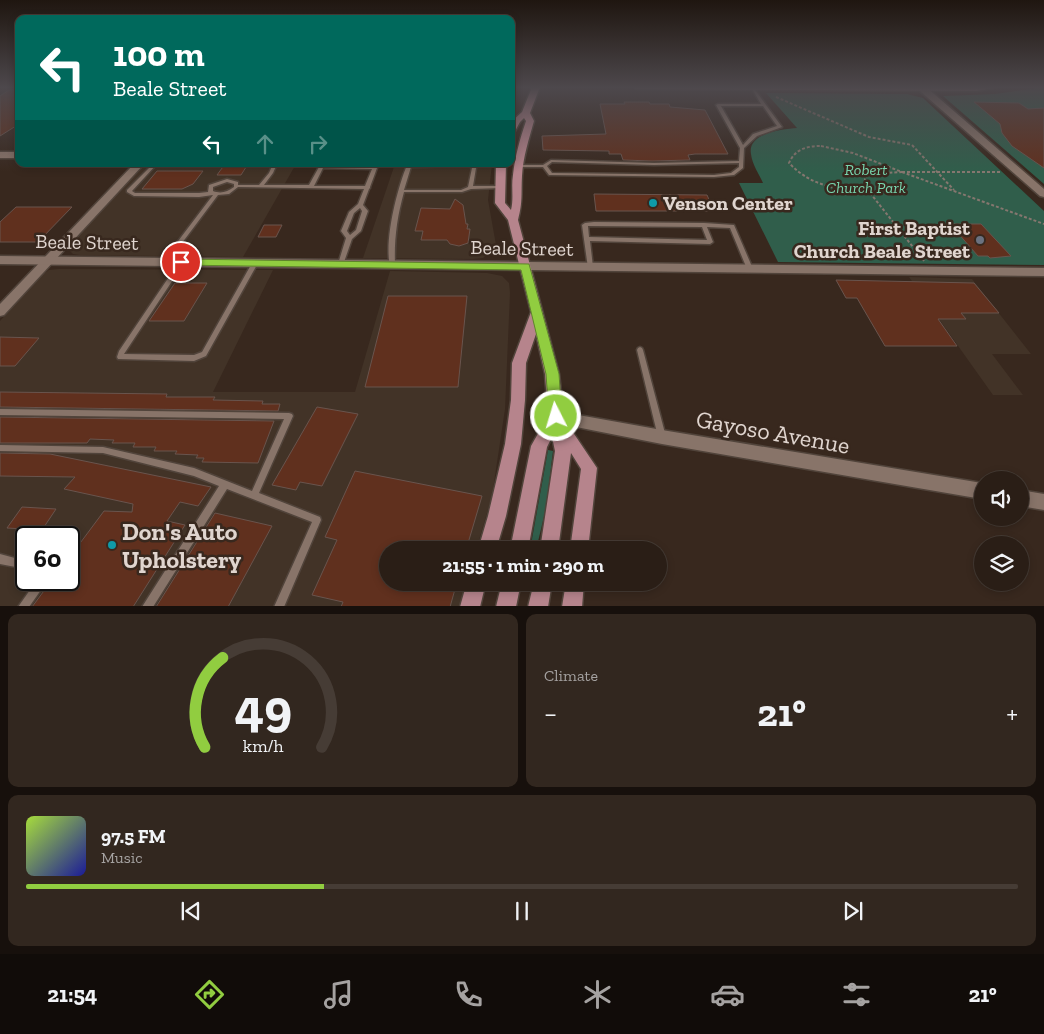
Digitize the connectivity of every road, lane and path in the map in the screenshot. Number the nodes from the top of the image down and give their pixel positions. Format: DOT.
graph roads {
  1 [pos="527,115"];
  2 [pos="724,115"];
  3 [pos="772,115"];
  4 [pos="825,115"];
  5 [pos="953,115"];
  6 [pos="742,148"];
  7 [pos="0,155"];
  8 [pos="15,155"];
  9 [pos="742,162"];
  10 [pos="518,166"];
  11 [pos="544,166"];
  12 [pos="136,167"];
  13 [pos="152,167"];
  14 [pos="274,167"];
  15 [pos="409,167"];
  16 [pos="473,167"];
  17 [pos="501,167"];
  18 [pos="1018,172"];
  19 [pos="905,173"];
  20 [pos="938,173"];
  21 [pos="237,186"];
  22 [pos="260,187"];
  23 [pos="311,187"];
  24 [pos="499,187"];
  25 [pos="368,188"];
  26 [pos="470,188"];
  27 [pos="867,189"];
  28 [pos="401,191"];
  29 [pos="956,192"];
  30 [pos="214,193"];
  31 [pos="1044,194"];
  32 [pos="360,205"];
  33 [pos="513,220"];
  34 [pos="348,221"];
  35 [pos="361,221"];
  36 [pos="1044,224"];
  37 [pos="704,226"];
  38 [pos="349,238"];
  39 [pos="586,239"];
  40 [pos="0,260"];
  41 [pos="49,260"];
  42 [pos="165,262"];
  43 [pos="181,262"];
  44 [pos="255,264"];
  45 [pos="341,264"];
  46 [pos="392,265"];
  47 [pos="526,266"];
  48 [pos="590,267"];
  49 [pos="750,269"];
  50 [pos="933,271"];
  51 [pos="1044,272"];
  52 [pos="0,312"];
  53 [pos="537,312"];
  54 [pos="640,350"];
  55 [pos="0,412"];
  56 [pos="556,416"];
  57 [pos="662,437"];
  58 [pos="0,448"];
  59 [pos="225,484"];
  60 [pos="974,490"];
  61 [pos="254,495"];
  62 [pos="1029,500"];
  63 [pos="1044,502"];
  64 [pos="490,541"];
  65 [pos="521,541"];
  66 [pos="550,541"];
  67 [pos="580,541"];
  68 [pos="0,559"];
  69 [pos="15,563"];
  70 [pos="35,591"];
  71 [pos="474,591"];
  72 [pos="510,591"];
  73 [pos="541,591"];
  74 [pos="574,591"];
  75 [pos="23,606"];
  76 [pos="147,606"];
  77 [pos="279,606"];
  78 [pos="470,606"];
  79 [pos="506,606"];
  80 [pos="538,606"];
  81 [pos="572,606"];
  1 -- 10 [label="main road"];
  2 -- 6 [label="lane"];
  3 -- 6 [label="lane"];
  4 -- 20 [label="path"];
  5 -- 18 [label="street"];
  6 -- 9 [label="lane"];
  7 -- 8 [label="street"];
  9 -- 11 [label="lane"];
  9 -- 11 [label="lane"];
  10 -- 11 [label="lane"];
  10 -- 33 [label="main road"];
  12 -- 41 [label="street"];
  13 -- 30 [label="lane"];
  14 -- 22 [label="lane"];
  15 -- 28 [label="lane"];
  16 -- 26 [label="lane"];
  17 -- 24 [label="main road"];
  18 -- 20 [label="path"];
  18 -- 31 [label="street"];
  19 -- 20 [label="path"];
  19 -- 27 [label="path"];
  19 -- 27 [label="path"];
  19 -- 29 [label="path"];
  20 -- 29 [label="path"];
  21 -- 22 [label="lane"];
  21 -- 30 [label="lane"];
  21 -- 30 [label="lane"];
  22 -- 23 [label="lane"];
  23 -- 25 [label="lane"];
  23 -- 25 [label="lane"];
  24 -- 26 [label="lane"];
  24 -- 33 [label="main road"];
  25 -- 32 [label="lane"];
  26 -- 28 [label="lane"];
  27 -- 50 [label="path"];
  28 -- 46 [label="lane"];
  29 -- 36 [label="path"];
  30 -- 42 [label="lane"];
  32 -- 34 [label="lane"];
  32 -- 35 [label="lane"];
  33 -- 47 [label="main road"];
  34 -- 35 [label="lane"];
  34 -- 38 [label="lane"];
  35 -- 38 [label="lane"];
  37 -- 39 [label="lane"];
  37 -- 39 [label="lane"];
  37 -- 49 [label="lane"];
  38 -- 45 [label="lane"];
  39 -- 48 [label="lane"];
  40 -- 41 [label="street, Beale Street"];
  41 -- 42 [label="street, Beale Street"];
  41 -- 52 [label="street"];
  42 -- 43 [label="street, Beale Street"];
  43 -- 44 [label="street, Beale Street"];
  43 -- 44 [label="lane"];
  44 -- 45 [label="street, Beale Street"];
  45 -- 46 [label="street, Beale Street"];
  46 -- 47 [label="street, Beale Street"];
  47 -- 48 [label="street, Beale Street"];
  47 -- 53 [label="main road"];
  48 -- 49 [label="street, Beale Street"];
  49 -- 50 [label="street, Beale Street"];
  50 -- 51 [label="street, Beale Street"];
  53 -- 56 [label="main road"];
  53 -- 64 [label="main road"];
  54 -- 57 [label="lane"];
  55 -- 61 [label="lane"];
  56 -- 57 [label="street, Gayoso Avenue"];
  56 -- 65 [label="main road"];
  56 -- 66 [label="main road"];
  56 -- 67 [label="main road"];
  57 -- 60 [label="street, Gayoso Avenue"];
  58 -- 59 [label="lane"];
  59 -- 61 [label="lane"];
  59 -- 76 [label="lane"];
  61 -- 77 [label="lane"];
  62 -- 63 [label="street"];
  68 -- 69 [label="lane"];
  70 -- 75 [label="lane"];
  71 -- 78 [label="main road"];
  72 -- 79 [label="main road"];
  73 -- 80 [label="main road"];
  74 -- 81 [label="main road"];
}
